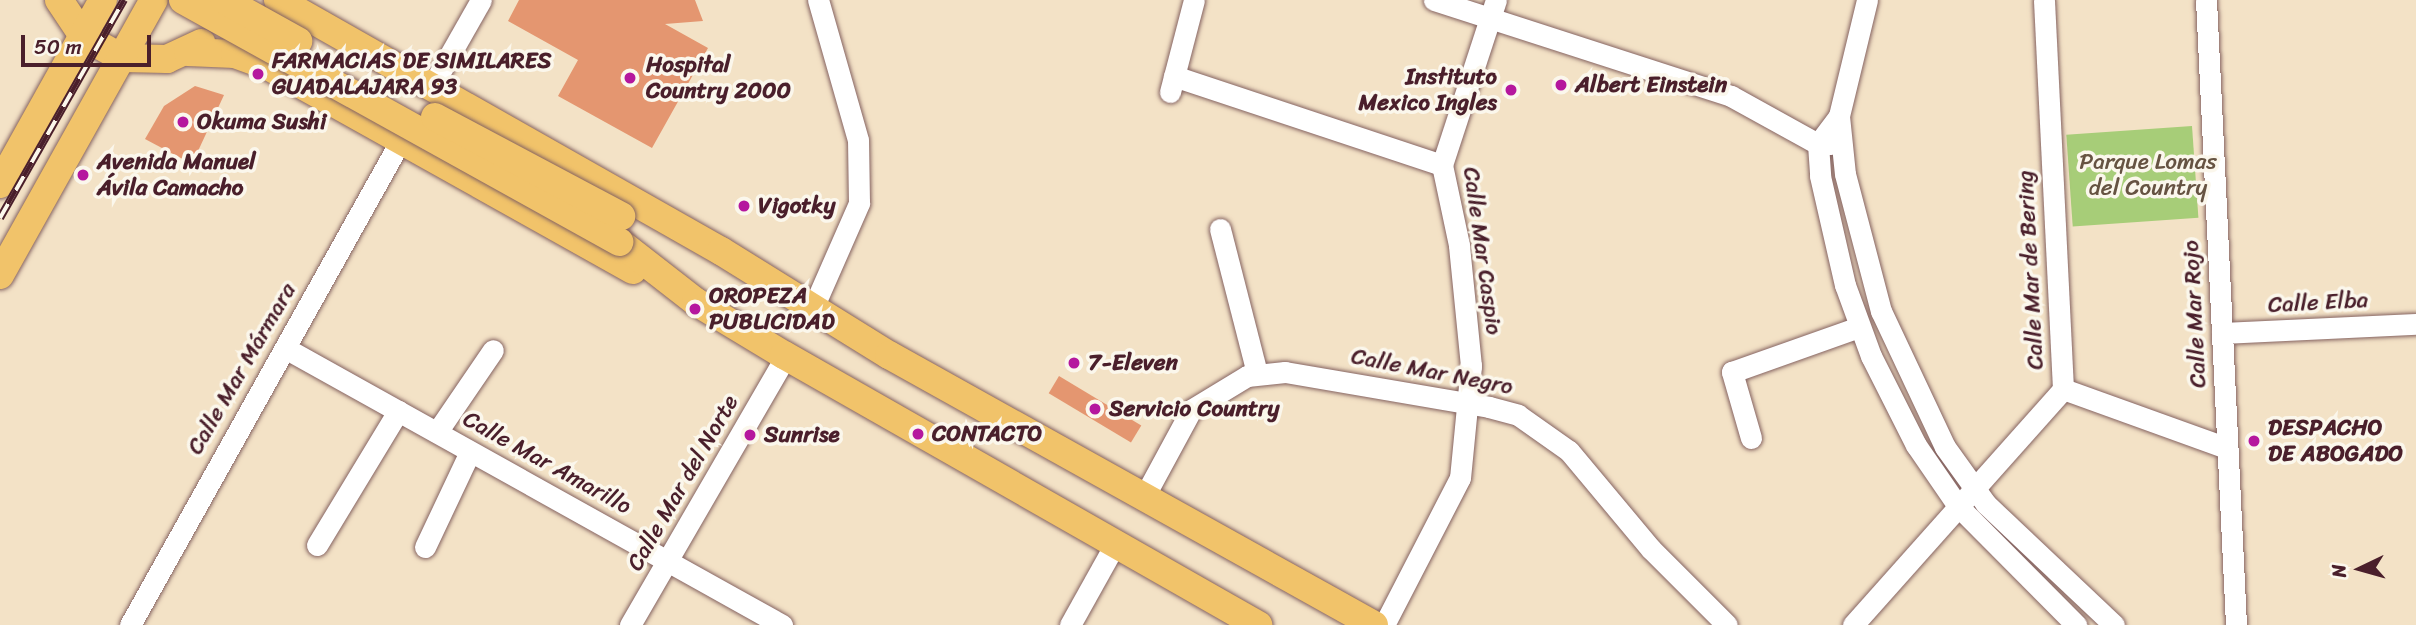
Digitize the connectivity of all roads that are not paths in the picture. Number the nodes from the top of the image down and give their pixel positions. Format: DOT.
graph roads {
  1 [pos="59,0"];
  2 [pos="103,0"];
  3 [pos="154,0"];
  4 [pos="183,0"];
  5 [pos="225,0"];
  6 [pos="236,0"];
  7 [pos="278,0"];
  8 [pos="481,0"];
  9 [pos="818,0"];
  10 [pos="1194,0"];
  11 [pos="1434,0"];
  12 [pos="1867,0"];
  13 [pos="2044,0"];
  14 [pos="2206,0"];
  15 [pos="1493,9"];
  16 [pos="323,28"];
  17 [pos="83,36"];
  18 [pos="188,52"];
  19 [pos="122,58"];
  20 [pos="296,81"];
  21 [pos="431,88"];
  22 [pos="1839,116"];
  23 [pos="401,140"];
  24 [pos="1818,144"];
  25 [pos="1840,144"];
  26 [pos="1442,165"];
  27 [pos="0,184"];
  28 [pos="620,229"];
  29 [pos="1220,229"];
  30 [pos="0,275"];
  31 [pos="770,284"];
  32 [pos="813,308"];
  33 [pos="2416,324"];
  34 [pos="1859,327"];
  35 [pos="2222,333"];
  36 [pos="285,348"];
  37 [pos="493,350"];
  38 [pos="780,366"];
  39 [pos="1256,373"];
  40 [pos="821,377"];
  41 [pos="2063,389"];
  42 [pos="1470,405"];
  43 [pos="398,411"];
  44 [pos="437,432"];
  45 [pos="1751,438"];
  46 [pos="2227,448"];
  47 [pos="470,452"];
  48 [pos="1974,488"];
  49 [pos="1144,497"];
  50 [pos="1958,506"];
  51 [pos="1115,544"];
  52 [pos="317,545"];
  53 [pos="425,547"];
  54 [pos="668,563"];
  55 [pos="130,625"];
  56 [pos="630,625"];
  57 [pos="782,625"];
  58 [pos="1070,625"];
  59 [pos="1258,625"];
  60 [pos="1374,625"];
  61 [pos="1384,625"];
  62 [pos="1727,625"];
  63 [pos="1853,625"];
  64 [pos="2076,625"];
  65 [pos="2114,625"];
  66 [pos="2236,625"];
  1 -- 17 [label="main road"];
  2 -- 17 [label="main road"];
  3 -- 19 [label="main road"];
  4 -- 28 [label="main road, bridge"];
  5 -- 28 [label="main road, bridge"];
  6 -- 18 [label="main road"];
  7 -- 16 [label="main road"];
  8 -- 21 [label="street"];
  9 -- 32 [label="street"];
  10 -- 26 [label="street"];
  11 -- 15 [label="street"];
  12 -- 22 [label="street"];
  13 -- 41 [label="street, Calle Mar de Bering"];
  14 -- 35 [label="street, Calle Mar Rojo"];
  15 -- 24 [label="street"];
  15 -- 26 [label="street, Calle Mar Caspio"];
  16 -- 20 [label="main road"];
  16 -- 21 [label="main road"];
  17 -- 19 [label="main road"];
  17 -- 27 [label="main road"];
  18 -- 19 [label="main road"];
  18 -- 20 [label="main road"];
  19 -- 30 [label="main road"];
  20 -- 23 [label="main road"];
  21 -- 31 [label="main road"];
  22 -- 24 [label="street"];
  22 -- 25 [label="street"];
  23 -- 36 [label="street, Calle Mar Mármara"];
  23 -- 38 [label="main road"];
  24 -- 25 [label="street"];
  24 -- 34 [label="street"];
  25 -- 48 [label="street"];
  26 -- 42 [label="street, Calle Mar Caspio"];
  28 -- 31 [label="main road"];
  28 -- 40 [label="main road"];
  29 -- 39 [label="street"];
  31 -- 32 [label="main road"];
  32 -- 49 [label="main road"];
  33 -- 35 [label="street, Calle Elba"];
  34 -- 45 [label="street"];
  34 -- 50 [label="street"];
  35 -- 46 [label="street, Calle Mar Rojo"];
  36 -- 43 [label="street, Calle Mar Amarillo"];
  36 -- 55 [label="street, Calle Mar Mármara"];
  37 -- 44 [label="street"];
  38 -- 40 [label="main road"];
  38 -- 54 [label="street, Calle Mar del Norte"];
  39 -- 42 [label="street, Calle Mar Negro"];
  39 -- 49 [label="street, Calle Mar Negro"];
  40 -- 51 [label="main road"];
  41 -- 46 [label="street"];
  41 -- 48 [label="street, Calle Mar de Bering"];
  42 -- 61 [label="street, Calle Mar Caspio"];
  42 -- 62 [label="street, Calle Mar Negro"];
  43 -- 44 [label="street, Calle Mar Amarillo"];
  43 -- 52 [label="street"];
  44 -- 47 [label="street, Calle Mar Amarillo"];
  46 -- 66 [label="street, Calle Mar Rojo"];
  47 -- 53 [label="street"];
  47 -- 54 [label="street, Calle Mar Amarillo"];
  48 -- 50 [label="street, Calle Mar de Bering"];
  48 -- 65 [label="street"];
  49 -- 60 [label="main road"];
  50 -- 63 [label="street, Calle Mar de Bering"];
  50 -- 64 [label="street"];
  51 -- 58 [label="street"];
  51 -- 59 [label="main road"];
  54 -- 56 [label="street, Calle Mar del Norte"];
  54 -- 57 [label="street, Calle Mar Amarillo"];
}
